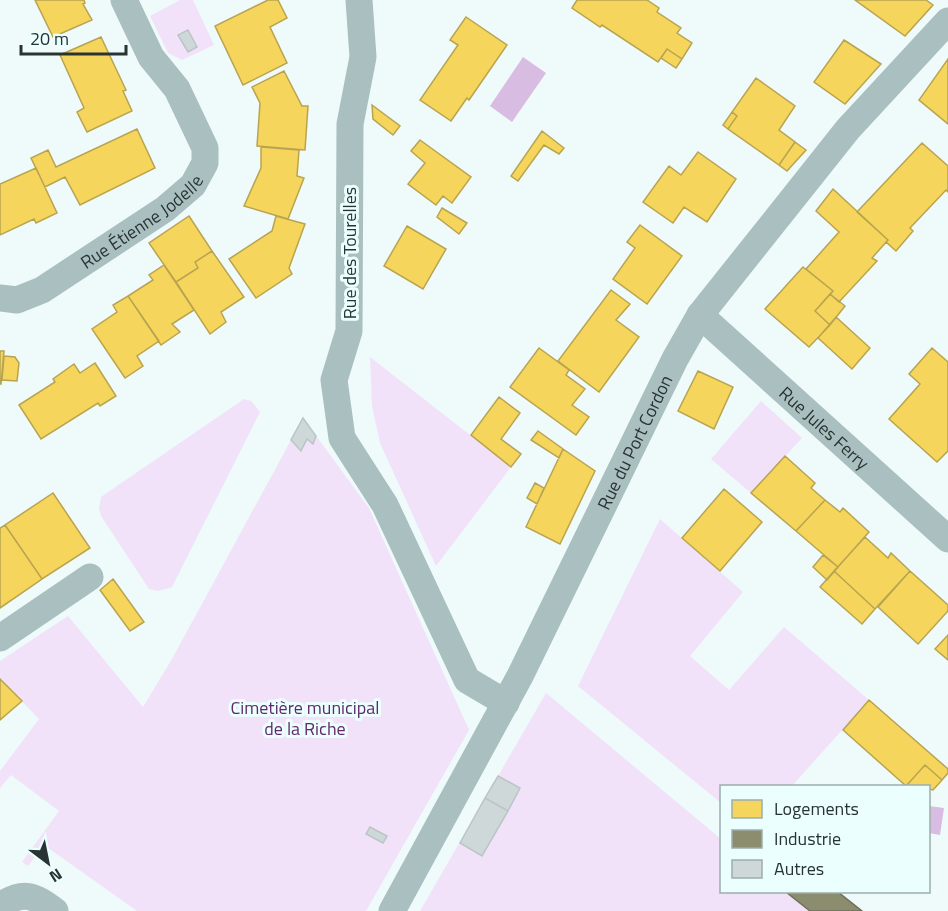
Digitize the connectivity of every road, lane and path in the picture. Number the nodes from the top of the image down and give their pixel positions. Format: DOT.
graph roads {
  1 [pos="124,0"];
  2 [pos="359,0"];
  3 [pos="948,21"];
  4 [pos="0,298"];
  5 [pos="700,315"];
  6 [pos="948,539"];
  7 [pos="90,578"];
  8 [pos="0,638"];
  9 [pos="506,703"];
  10 [pos="0,906"];
  11 [pos="55,911"];
  12 [pos="392,911"];
  1 -- 4 [label="street, Rue Étienne Jodelle"];
  2 -- 9 [label="street, Rue des Tourelles"];
  3 -- 5 [label="street, Rue du Port Cordon"];
  5 -- 6 [label="street, Rue Jules Ferry"];
  5 -- 9 [label="street, Rue du Port Cordon"];
  7 -- 8 [label="street"];
  9 -- 12 [label="street, Rue du Port Cordon"];
  10 -- 11 [label="street"];
}
